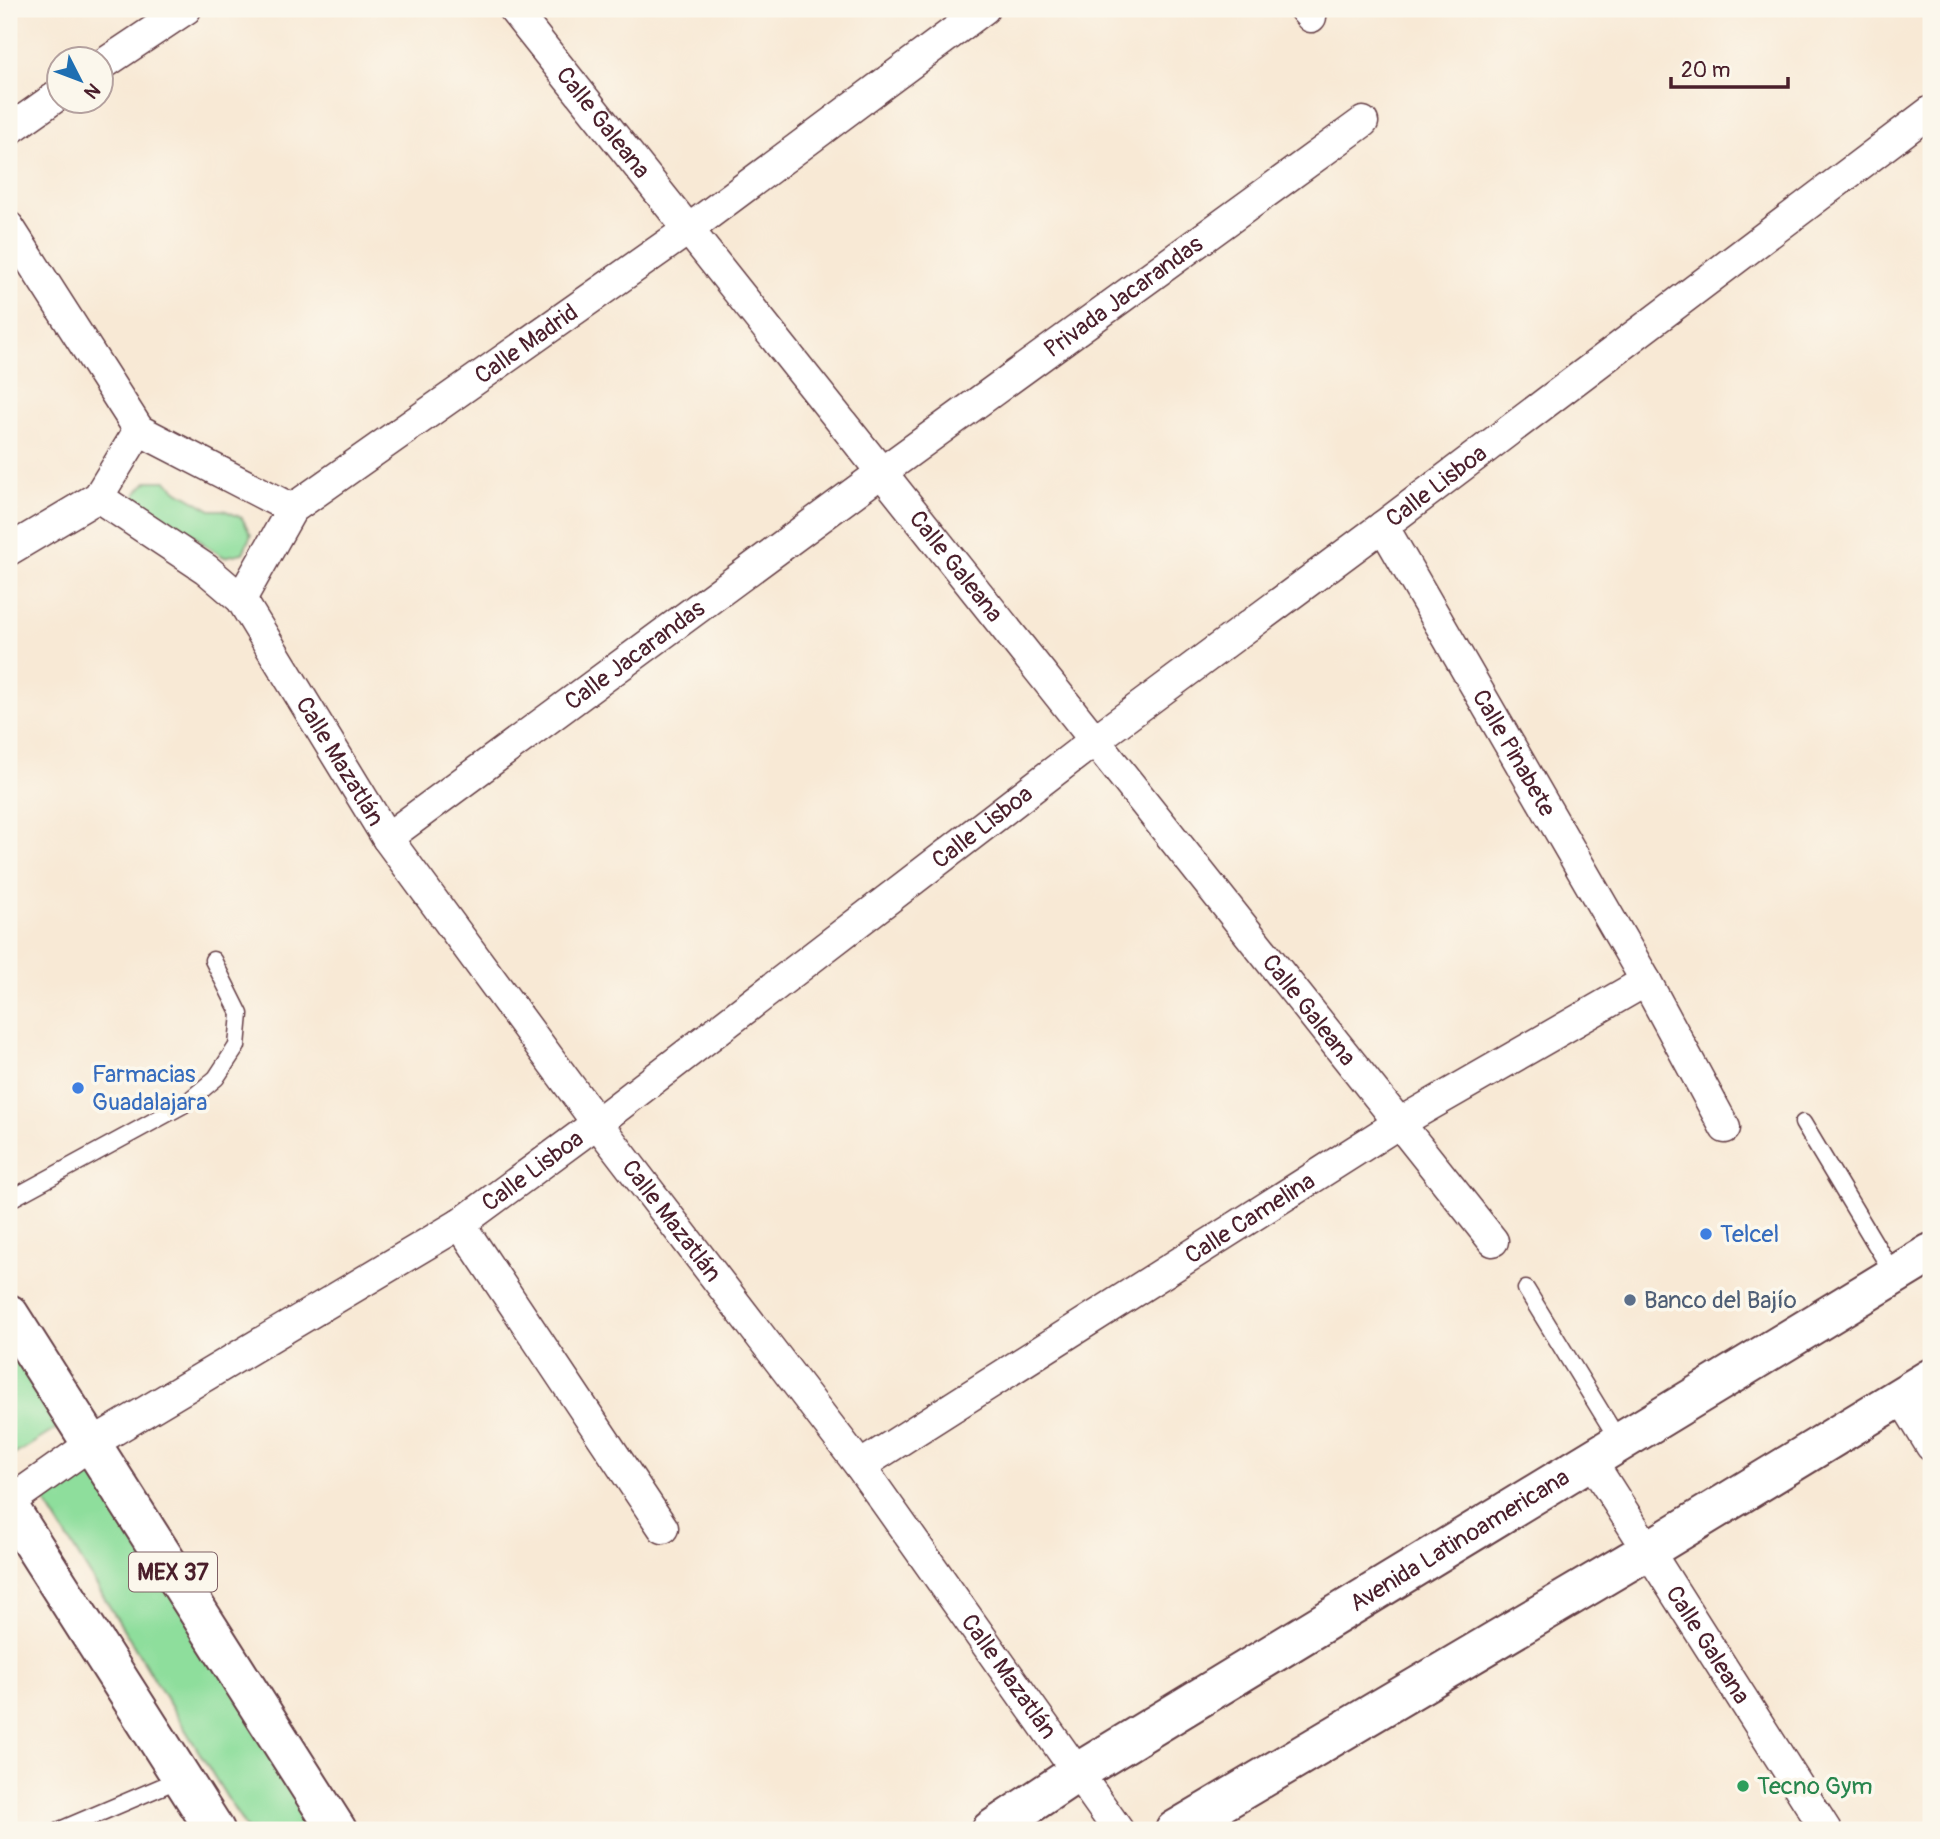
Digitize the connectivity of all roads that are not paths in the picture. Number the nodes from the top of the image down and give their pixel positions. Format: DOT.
graph roads {
  1 [pos="186,9"];
  2 [pos="513,9"];
  3 [pos="984,9"];
  4 [pos="116,56"];
  5 [pos="46,101"];
  6 [pos="1931,111"];
  7 [pos="13,117"];
  8 [pos="1363,121"];
  9 [pos="9,227"];
  10 [pos="689,229"];
  11 [pos="139,430"];
  12 [pos="882,472"];
  13 [pos="98,497"];
  14 [pos="292,509"];
  15 [pos="1384,526"];
  16 [pos="9,550"];
  17 [pos="241,599"];
  18 [pos="1095,740"];
  19 [pos="387,838"];
  20 [pos="213,960"];
  21 [pos="1646,981"];
  22 [pos="597,1123"];
  23 [pos="1399,1123"];
  24 [pos="1803,1123"];
  25 [pos="1725,1128"];
  26 [pos="9,1200"];
  27 [pos="460,1224"];
  28 [pos="1493,1241"];
  29 [pos="1931,1253"];
  30 [pos="1894,1275"];
  31 [pos="1526,1289"];
  32 [pos="9,1314"];
  33 [pos="1916,1387"];
  34 [pos="91,1444"];
  35 [pos="1931,1446"];
  36 [pos="1605,1450"];
  37 [pos="860,1466"];
  38 [pos="9,1504"];
  39 [pos="663,1528"];
  40 [pos="1647,1551"];
  41 [pos="1078,1772"];
  42 [pos="182,1778"];
  43 [pos="60,1830"];
  44 [pos="215,1830"];
  45 [pos="337,1830"];
  46 [pos="990,1830"];
  47 [pos="1118,1830"];
  48 [pos="1175,1830"];
  49 [pos="1826,1830"];
  1 -- 4 [label="street"];
  2 -- 10 [label="street, Calle Galeana"];
  3 -- 10 [label="street, Calle Madrid"];
  5 -- 7 [label="street"];
  6 -- 15 [label="street, Calle Lisboa"];
  8 -- 12 [label="street, Privada Jacarandas"];
  9 -- 11 [label="street"];
  10 -- 12 [label="street, Calle Galeana"];
  10 -- 14 [label="street, Calle Madrid"];
  11 -- 13 [label="street"];
  11 -- 14 [label="street"];
  12 -- 18 [label="street, Calle Galeana"];
  12 -- 19 [label="street, Calle Jacarandas"];
  13 -- 16 [label="street"];
  13 -- 17 [label="street"];
  14 -- 17 [label="street, Calle Madrid"];
  15 -- 18 [label="street, Calle Lisboa"];
  15 -- 21 [label="street, Calle Pinabete"];
  17 -- 19 [label="street, Calle Mazatlán"];
  18 -- 22 [label="street, Calle Lisboa"];
  18 -- 23 [label="street, Calle Galeana"];
  19 -- 22 [label="street, Calle Mazatlán"];
  20 -- 26 [label="lane"];
  21 -- 23 [label="street, Calle Camelina"];
  21 -- 25 [label="street, Calle Pinabete"];
  22 -- 27 [label="street, Calle Lisboa"];
  22 -- 37 [label="street, Calle Mazatlán"];
  23 -- 28 [label="street, Calle Galeana"];
  23 -- 37 [label="street, Calle Camelina"];
  24 -- 30 [label="lane"];
  27 -- 34 [label="street, Calle Lisboa"];
  27 -- 39 [label="street"];
  29 -- 30 [label="main road, Avenida Latinoamericana"];
  30 -- 36 [label="main road, Avenida Latinoamericana"];
  31 -- 36 [label="lane"];
  32 -- 34 [label="main road, MEX 37"];
  33 -- 35 [label="street"];
  33 -- 40 [label="main road"];
  34 -- 38 [label="street, Calle Lisboa"];
  34 -- 45 [label="main road, MEX 37"];
  36 -- 40 [label="street, Calle Galeana"];
  36 -- 41 [label="main road, Avenida Latinoamericana"];
  37 -- 41 [label="street, Calle Mazatlán"];
  38 -- 42 [label="main road"];
  40 -- 48 [label="main road"];
  40 -- 49 [label="street, Calle Galeana"];
  41 -- 46 [label="main road, Avenida Latinoamericana"];
  41 -- 47 [label="street, Calle Mazatlán"];
  42 -- 43 [label="lane"];
  42 -- 44 [label="main road"];
}
